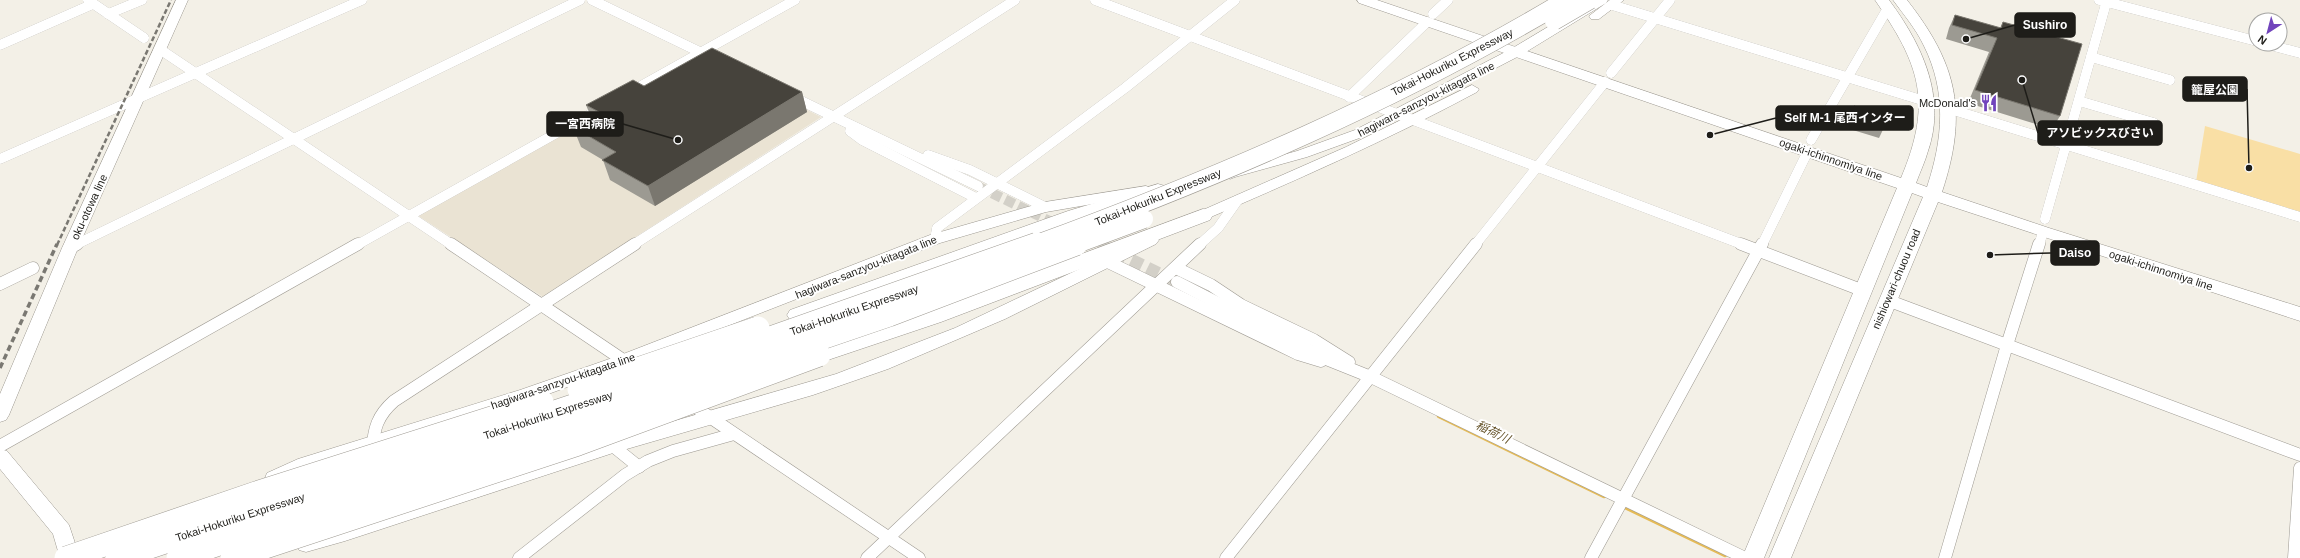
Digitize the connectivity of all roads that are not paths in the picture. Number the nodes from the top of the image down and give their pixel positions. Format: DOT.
graph roads {
  1 [pos="142,0"];
  2 [pos="182,0"];
  3 [pos="362,0"];
  4 [pos="580,0"];
  5 [pos="592,0"];
  6 [pos="795,0"];
  7 [pos="1015,0"];
  8 [pos="1095,0"];
  9 [pos="1235,0"];
  10 [pos="1364,0"];
  11 [pos="1390,0"];
  12 [pos="1448,0"];
  13 [pos="1549,0"];
  14 [pos="1566,0"];
  15 [pos="1590,0"];
  16 [pos="1670,0"];
  17 [pos="2104,1"];
  18 [pos="91,2"];
  19 [pos="1611,2"];
  20 [pos="1891,4"];
  21 [pos="108,14"];
  22 [pos="1430,18"];
  23 [pos="1656,18"];
  24 [pos="1516,19"];
  25 [pos="1188,36"];
  26 [pos="144,38"];
  27 [pos="2248,39"];
  28 [pos="0,45"];
  29 [pos="161,50"];
  30 [pos="2288,50"];
  31 [pos="1529,51"];
  32 [pos="700,52"];
  33 [pos="2300,53"];
  34 [pos="2091,57"];
  35 [pos="714,59"];
  36 [pos="196,72"];
  37 [pos="1608,77"];
  38 [pos="1847,77"];
  39 [pos="2170,80"];
  40 [pos="784,93"];
  41 [pos="140,95"];
  42 [pos="1349,97"];
  43 [pos="2079,101"];
  44 [pos="1928,102"];
  45 [pos="1950,109"];
  46 [pos="831,117"];
  47 [pos="1405,118"];
  48 [pos="2154,123"];
  49 [pos="294,139"];
  50 [pos="2066,145"];
  51 [pos="1810,146"];
  52 [pos="0,158"];
  53 [pos="1538,168"];
  54 [pos="1910,179"];
  55 [pos="997,183"];
  56 [pos="978,186"];
  57 [pos="1935,188"];
  58 [pos="1162,189"];
  59 [pos="976,198"];
  60 [pos="1237,201"];
  61 [pos="1045,207"];
  62 [pos="1203,215"];
  63 [pos="409,216"];
  64 [pos="2300,218"];
  65 [pos="2044,225"];
  66 [pos="935,239"];
  67 [pos="70,248"];
  68 [pos="1759,251"];
  69 [pos="1108,262"];
  70 [pos="33,268"];
  71 [pos="1176,268"];
  72 [pos="1177,282"];
  73 [pos="0,284"];
  74 [pos="1157,285"];
  75 [pos="1864,291"];
  76 [pos="1887,300"];
  77 [pos="543,305"];
  78 [pos="2300,308"];
  79 [pos="2300,314"];
  80 [pos="2007,345"];
  81 [pos="624,360"];
  82 [pos="1371,377"];
  83 [pos="0,415"];
  84 [pos="710,417"];
  85 [pos="734,434"];
  86 [pos="373,442"];
  87 [pos="0,446"];
  88 [pos="613,446"];
  89 [pos="2300,455"];
  90 [pos="0,456"];
  91 [pos="638,467"];
  92 [pos="2300,468"];
  93 [pos="1624,498"];
  94 [pos="377,524"];
  95 [pos="888,537"];
  96 [pos="66,558"];
  97 [pos="70,558"];
  98 [pos="117,558"];
  99 [pos="133,558"];
  100 [pos="178,558"];
  101 [pos="208,558"];
  102 [pos="232,558"];
  103 [pos="519,558"];
  104 [pos="867,558"];
  105 [pos="919,558"];
  106 [pos="1226,558"];
  107 [pos="1591,558"];
  108 [pos="1745,558"];
  109 [pos="1753,558"];
  110 [pos="1780,558"];
  111 [pos="1945,558"];
  112 [pos="2294,558"];
  1 -- 21 [label="street"];
  2 -- 29 [label="main road, oku-otowa line"];
  3 -- 36 [label="street"];
  4 -- 49 [label="street"];
  5 -- 32 [label="street"];
  6 -- 32 [label="street"];
  7 -- 46 [label="street"];
  8 -- 25 [label="street"];
  9 -- 25 [label="street"];
  10 -- 22 [label="main road, ogaki-ichinnomiya line"];
  11 -- 22 [label="main road, ogaki-ichinnomiya line"];
  12 -- 22 [label="street"];
  13 -- 24 [label="street"];
  14 -- 98 [label="highway, Tokai-Hokuriku Expressway, bridge"];
  15 -- 100 [label="highway, Tokai-Hokuriku Expressway, bridge"];
  16 -- 23 [label="street"];
  17 -- 27 [label="street"];
  17 -- 34 [label="street"];
  18 -- 21 [label="street"];
  18 -- 28 [label="street"];
  19 -- 23 [label="street"];
  19 -- 31 [label="main road, hagiwara-sanzyou-kitagata line"];
  20 -- 38 [label="street"];
  20 -- 44 [label="main road"];
  20 -- 45 [label="main road, nishiowari-chuou road"];
  21 -- 26 [label="street"];
  22 -- 31 [label="main road, ogaki-ichinnomiya line"];
  22 -- 42 [label="street"];
  23 -- 37 [label="street"];
  23 -- 38 [label="street"];
  25 -- 42 [label="street"];
  25 -- 55 [label="street"];
  29 -- 36 [label="street"];
  29 -- 41 [label="main road, oku-otowa line"];
  30 -- 33 [label="street"];
  31 -- 37 [label="main road, ogaki-ichinnomiya line"];
  31 -- 47 [label="main road, hagiwara-sanzyou-kitagata line"];
  32 -- 35 [label="street"];
  32 -- 63 [label="street"];
  34 -- 39 [label="street"];
  34 -- 43 [label="street"];
  36 -- 41 [label="street"];
  36 -- 49 [label="street"];
  37 -- 51 [label="main road, ogaki-ichinnomiya line"];
  37 -- 53 [label="street"];
  38 -- 44 [label="street"];
  38 -- 51 [label="street"];
  40 -- 46 [label="street"];
  41 -- 52 [label="street"];
  41 -- 67 [label="main road, oku-otowa line"];
  42 -- 47 [label="street"];
  43 -- 48 [label="street"];
  43 -- 50 [label="street"];
  44 -- 54 [label="main road"];
  45 -- 50 [label="street"];
  45 -- 57 [label="main road, nishiowari-chuou road"];
  46 -- 55 [label="street"];
  46 -- 56 [label="street"];
  46 -- 59 [label="street"];
  46 -- 77 [label="street"];
  47 -- 53 [label="street"];
  47 -- 58 [label="main road, hagiwara-sanzyou-kitagata line"];
  47 -- 60 [label="main road, hagiwara-sanzyou-kitagata line"];
  49 -- 63 [label="street"];
  49 -- 67 [label="street"];
  50 -- 64 [label="street"];
  50 -- 65 [label="street"];
  51 -- 54 [label="main road, ogaki-ichinnomiya line"];
  51 -- 68 [label="street"];
  53 -- 68 [label="street"];
  53 -- 82 [label="street"];
  54 -- 57 [label="main road, ogaki-ichinnomiya line"];
  54 -- 75 [label="main road"];
  55 -- 59 [label="street"];
  55 -- 61 [label="street"];
  57 -- 65 [label="main road, ogaki-ichinnomiya line"];
  57 -- 76 [label="main road, nishiowari-chuou road"];
  58 -- 61 [label="main road, hagiwara-sanzyou-kitagata line"];
  58 -- 96 [label="highway, bridge"];
  59 -- 66 [label="street"];
  60 -- 62 [label="main road, hagiwara-sanzyou-kitagata line"];
  60 -- 71 [label="street"];
  61 -- 66 [label="main road, hagiwara-sanzyou-kitagata line"];
  62 -- 69 [label="main road, hagiwara-sanzyou-kitagata line"];
  62 -- 102 [label="highway, bridge"];
  63 -- 77 [label="street"];
  63 -- 87 [label="street"];
  65 -- 78 [label="main road, ogaki-ichinnomiya line"];
  65 -- 79 [label="main road, ogaki-ichinnomiya line"];
  65 -- 80 [label="street"];
  66 -- 81 [label="main road, hagiwara-sanzyou-kitagata line"];
  67 -- 83 [label="main road, oku-otowa line"];
  68 -- 75 [label="street"];
  68 -- 93 [label="street"];
  69 -- 74 [label="street"];
  69 -- 84 [label="main road, hagiwara-sanzyou-kitagata line"];
  70 -- 73 [label="street"];
  71 -- 74 [label="street"];
  71 -- 82 [label="street"];
  72 -- 82 [label="street"];
  74 -- 82 [label="street"];
  74 -- 95 [label="street"];
  75 -- 109 [label="main road"];
  76 -- 80 [label="street"];
  76 -- 110 [label="main road, nishiowari-chuou road"];
  77 -- 81 [label="street"];
  77 -- 86 [label="street"];
  80 -- 89 [label="street"];
  80 -- 111 [label="street"];
  81 -- 84 [label="street"];
  81 -- 86 [label="main road, hagiwara-sanzyou-kitagata line"];
  82 -- 93 [label="street"];
  82 -- 106 [label="street"];
  84 -- 85 [label="street"];
  84 -- 88 [label="main road, hagiwara-sanzyou-kitagata line"];
  85 -- 91 [label="street"];
  85 -- 95 [label="street"];
  86 -- 94 [label="street"];
  86 -- 99 [label="main road, hagiwara-sanzyou-kitagata line"];
  88 -- 91 [label="street"];
  88 -- 94 [label="main road, hagiwara-sanzyou-kitagata line"];
  90 -- 97 [label="main road"];
  91 -- 103 [label="street"];
  92 -- 112 [label="street"];
  93 -- 107 [label="street"];
  93 -- 108 [label="street"];
  94 -- 101 [label="main road, hagiwara-sanzyou-kitagata line"];
  95 -- 104 [label="street"];
  95 -- 105 [label="street"];
}
